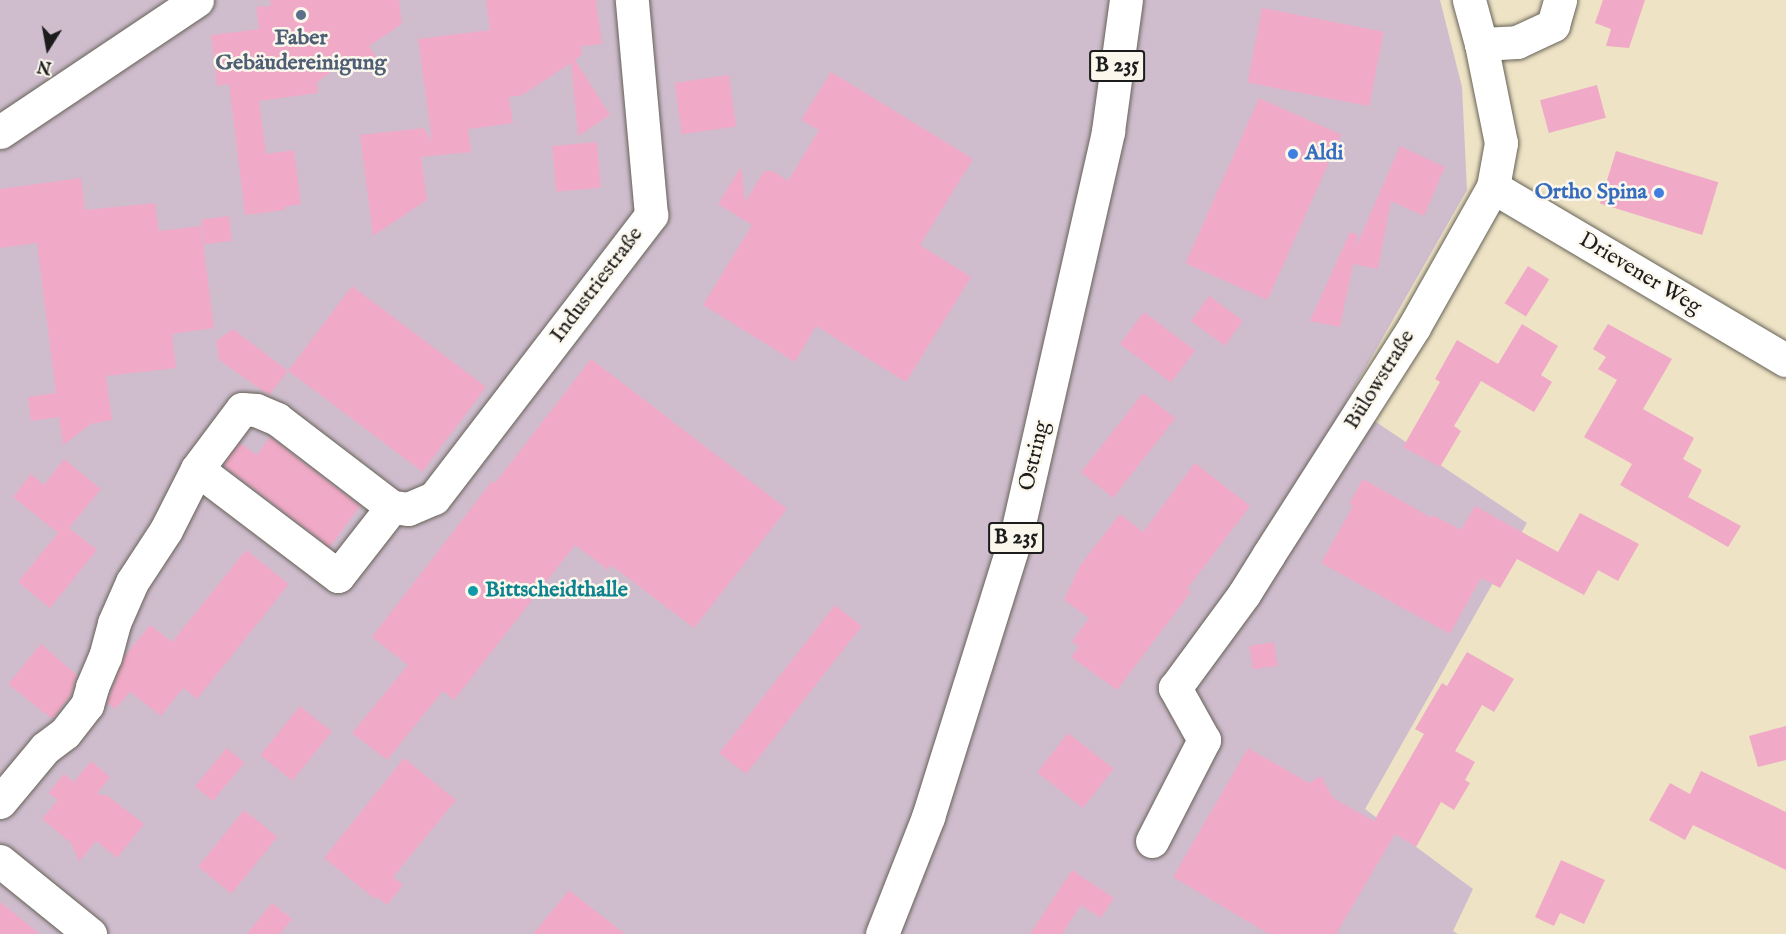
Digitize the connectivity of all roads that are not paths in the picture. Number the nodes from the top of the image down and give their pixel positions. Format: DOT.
graph roads {
  1 [pos="197,0"];
  2 [pos="633,0"];
  3 [pos="1126,0"];
  4 [pos="1469,0"];
  5 [pos="1560,0"];
  6 [pos="1481,44"];
  7 [pos="2,127"];
  8 [pos="1493,187"];
  9 [pos="1786,360"];
  10 [pos="197,469"];
  11 [pos="393,507"];
  12 [pos="0,802"];
  13 [pos="1152,841"];
  14 [pos="0,861"];
  15 [pos="90,934"];
  16 [pos="882,934"];
  1 -- 7 [label="street"];
  2 -- 11 [label="street, Industriestraße"];
  3 -- 16 [label="street, Ostring / B 235"];
  4 -- 6 [label="street, Bülowstraße"];
  5 -- 6 [label="street"];
  6 -- 8 [label="street, Bülowstraße"];
  8 -- 9 [label="street, Drievener Weg"];
  8 -- 13 [label="street, Bülowstraße"];
  10 -- 11 [label="street"];
  10 -- 11 [label="street"];
  10 -- 12 [label="street"];
  14 -- 15 [label="street"];
}
